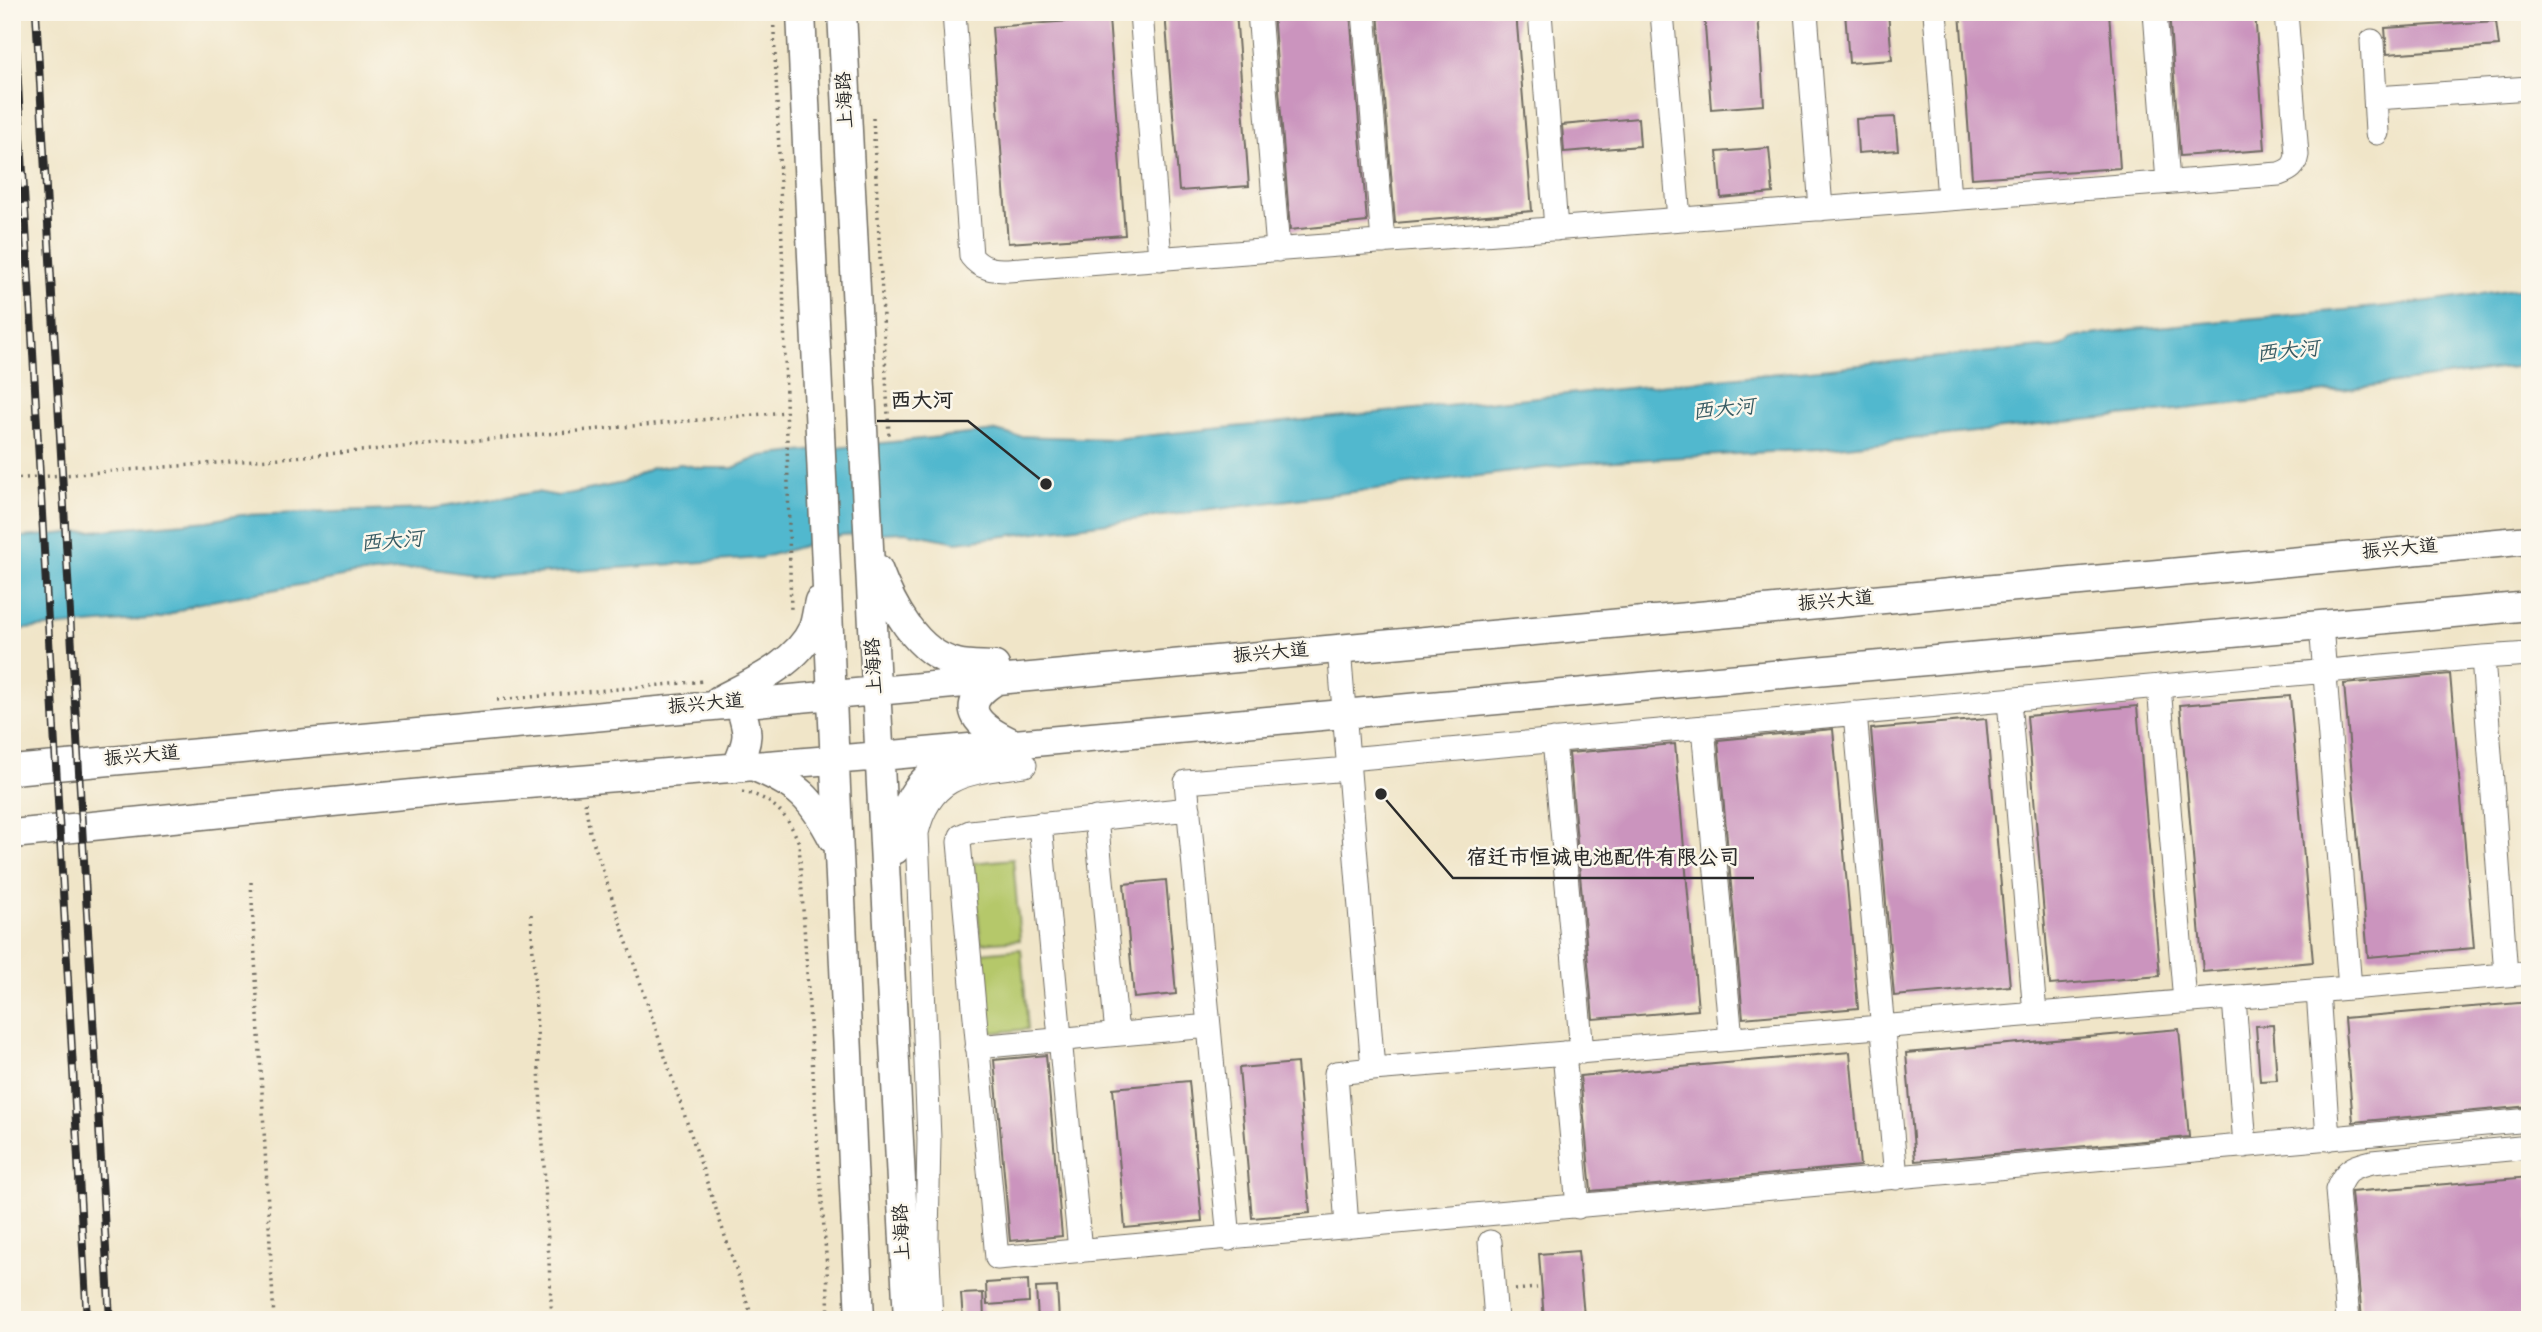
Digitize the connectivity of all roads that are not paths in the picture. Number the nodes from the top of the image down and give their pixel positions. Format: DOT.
graph roads {
  1 [pos="801,12"];
  2 [pos="842,12"];
  3 [pos="954,12"];
  4 [pos="1141,12"];
  5 [pos="1259,12"];
  6 [pos="1364,12"];
  7 [pos="1540,12"];
  8 [pos="1662,12"];
  9 [pos="1806,12"];
  10 [pos="1935,12"];
  11 [pos="2155,12"];
  12 [pos="2286,12"];
  13 [pos="2372,41"];
  14 [pos="2530,88"];
  15 [pos="2375,98"];
  16 [pos="2377,133"];
  17 [pos="2168,182"];
  18 [pos="1950,199"];
  19 [pos="1821,209"];
  20 [pos="1679,219"];
  21 [pos="1556,229"];
  22 [pos="1382,242"];
  23 [pos="1278,250"];
  24 [pos="1160,259"];
  25 [pos="2530,540"];
  26 [pos="870,547"];
  27 [pos="825,574"];
  28 [pos="873,598"];
  29 [pos="2530,606"];
  30 [pos="2321,625"];
  31 [pos="1339,648"];
  32 [pos="2530,654"];
  33 [pos="2483,657"];
  34 [pos="2325,671"];
  35 [pos="1075,672"];
  36 [pos="997,680"];
  37 [pos="2159,686"];
  38 [pos="878,690"];
  39 [pos="709,693"];
  40 [pos="830,695"];
  41 [pos="2009,700"];
  42 [pos="739,703"];
  43 [pos="1855,713"];
  44 [pos="1344,714"];
  45 [pos="1703,727"];
  46 [pos="1554,740"];
  47 [pos="975,747"];
  48 [pos="1020,754"];
  49 [pos="881,756"];
  50 [pos="833,760"];
  51 [pos="1348,764"];
  52 [pos="12,770"];
  53 [pos="742,775"];
  54 [pos="1189,809"];
  55 [pos="1096,818"];
  56 [pos="1040,824"];
  57 [pos="12,834"];
  58 [pos="884,834"];
  59 [pos="837,848"];
  60 [pos="887,894"];
  61 [pos="2530,973"];
  62 [pos="2506,975"];
  63 [pos="2350,988"];
  64 [pos="2318,990"];
  65 [pos="2234,998"];
  66 [pos="2185,1002"];
  67 [pos="2035,1014"];
  68 [pos="1209,1026"];
  69 [pos="1883,1027"];
  70 [pos="1117,1034"];
  71 [pos="1060,1039"];
  72 [pos="1731,1040"];
  73 [pos="977,1047"];
  74 [pos="1573,1053"];
  75 [pos="1373,1069"];
  76 [pos="2530,1120"];
  77 [pos="2328,1139"];
  78 [pos="2245,1146"];
  79 [pos="2530,1147"];
  80 [pos="1895,1178"];
  81 [pos="1577,1206"];
  82 [pos="1347,1227"];
  83 [pos="1229,1239"];
  84 [pos="1490,1242"];
  85 [pos="1080,1251"];
  86 [pos="860,1320"];
  87 [pos="908,1320"];
  88 [pos="931,1320"];
  89 [pos="1496,1320"];
  90 [pos="2348,1320"];
  1 -- 27 [label="main road"];
  2 -- 26 [label="main road, 上海路"];
  3 -- 24 [label="lane"];
  4 -- 24 [label="lane"];
  5 -- 23 [label="lane"];
  6 -- 22 [label="lane"];
  7 -- 21 [label="lane"];
  8 -- 20 [label="lane"];
  9 -- 19 [label="lane"];
  10 -- 18 [label="lane"];
  11 -- 17 [label="lane"];
  12 -- 17 [label="lane"];
  13 -- 15 [label="lane"];
  14 -- 15 [label="lane"];
  15 -- 16 [label="lane"];
  17 -- 18 [label="lane"];
  18 -- 19 [label="lane"];
  19 -- 20 [label="lane"];
  20 -- 21 [label="lane"];
  21 -- 22 [label="lane"];
  22 -- 23 [label="lane"];
  23 -- 24 [label="lane"];
  25 -- 31 [label="main road, 振兴大道"];
  26 -- 28 [label="main road, 上海路"];
  26 -- 35 [label="main road"];
  27 -- 28 [label="main road"];
  27 -- 39 [label="main road"];
  27 -- 40 [label="main road"];
  28 -- 38 [label="main road, 上海路"];
  29 -- 30 [label="main road"];
  30 -- 34 [label="lane"];
  30 -- 44 [label="main road"];
  31 -- 35 [label="main road, 振兴大道"];
  31 -- 44 [label="lane"];
  32 -- 33 [label="lane"];
  33 -- 34 [label="lane"];
  33 -- 62 [label="lane"];
  34 -- 37 [label="lane"];
  34 -- 63 [label="lane"];
  35 -- 36 [label="main road, 振兴大道"];
  36 -- 38 [label="main road, 振兴大道"];
  36 -- 48 [label="main road"];
  37 -- 41 [label="lane"];
  37 -- 66 [label="lane"];
  38 -- 40 [label="main road, 振兴大道"];
  38 -- 49 [label="main road, 上海路"];
  39 -- 42 [label="main road, 振兴大道"];
  39 -- 52 [label="main road, 振兴大道"];
  40 -- 42 [label="main road, 振兴大道"];
  40 -- 50 [label="main road"];
  41 -- 43 [label="lane"];
  41 -- 67 [label="lane"];
  42 -- 53 [label="main road"];
  43 -- 45 [label="lane"];
  43 -- 69 [label="lane"];
  44 -- 48 [label="main road"];
  44 -- 51 [label="lane"];
  45 -- 46 [label="lane"];
  45 -- 72 [label="lane"];
  46 -- 51 [label="lane"];
  46 -- 74 [label="lane"];
  47 -- 48 [label="main road"];
  47 -- 49 [label="main road"];
  47 -- 60 [label="main road"];
  48 -- 88 [label="lane"];
  49 -- 50 [label="main road"];
  49 -- 58 [label="main road, 上海路"];
  50 -- 53 [label="main road"];
  50 -- 59 [label="main road"];
  51 -- 54 [label="lane"];
  51 -- 75 [label="lane"];
  53 -- 57 [label="main road"];
  53 -- 59 [label="main road"];
  54 -- 55 [label="lane"];
  54 -- 68 [label="lane"];
  55 -- 56 [label="lane"];
  55 -- 70 [label="lane"];
  56 -- 71 [label="lane"];
  56 -- 73 [label="lane"];
  58 -- 59 [label="main road"];
  58 -- 60 [label="main road, 上海路"];
  59 -- 86 [label="main road"];
  60 -- 87 [label="main road, 上海路"];
  61 -- 62 [label="lane"];
  62 -- 63 [label="lane"];
  63 -- 64 [label="lane"];
  64 -- 65 [label="lane"];
  64 -- 77 [label="lane"];
  65 -- 66 [label="lane"];
  65 -- 78 [label="lane"];
  66 -- 67 [label="lane"];
  67 -- 69 [label="lane"];
  68 -- 70 [label="lane"];
  68 -- 83 [label="lane"];
  69 -- 72 [label="lane"];
  69 -- 80 [label="lane"];
  70 -- 71 [label="lane"];
  71 -- 73 [label="lane"];
  71 -- 85 [label="lane"];
  72 -- 74 [label="lane"];
  73 -- 85 [label="lane"];
  74 -- 75 [label="lane"];
  74 -- 81 [label="lane"];
  75 -- 82 [label="lane"];
  76 -- 77 [label="lane"];
  77 -- 78 [label="lane"];
  78 -- 80 [label="lane"];
  79 -- 90 [label="lane"];
  80 -- 81 [label="lane"];
  81 -- 82 [label="lane"];
  82 -- 83 [label="lane"];
  83 -- 85 [label="lane"];
  84 -- 89 [label="lane"];
}
